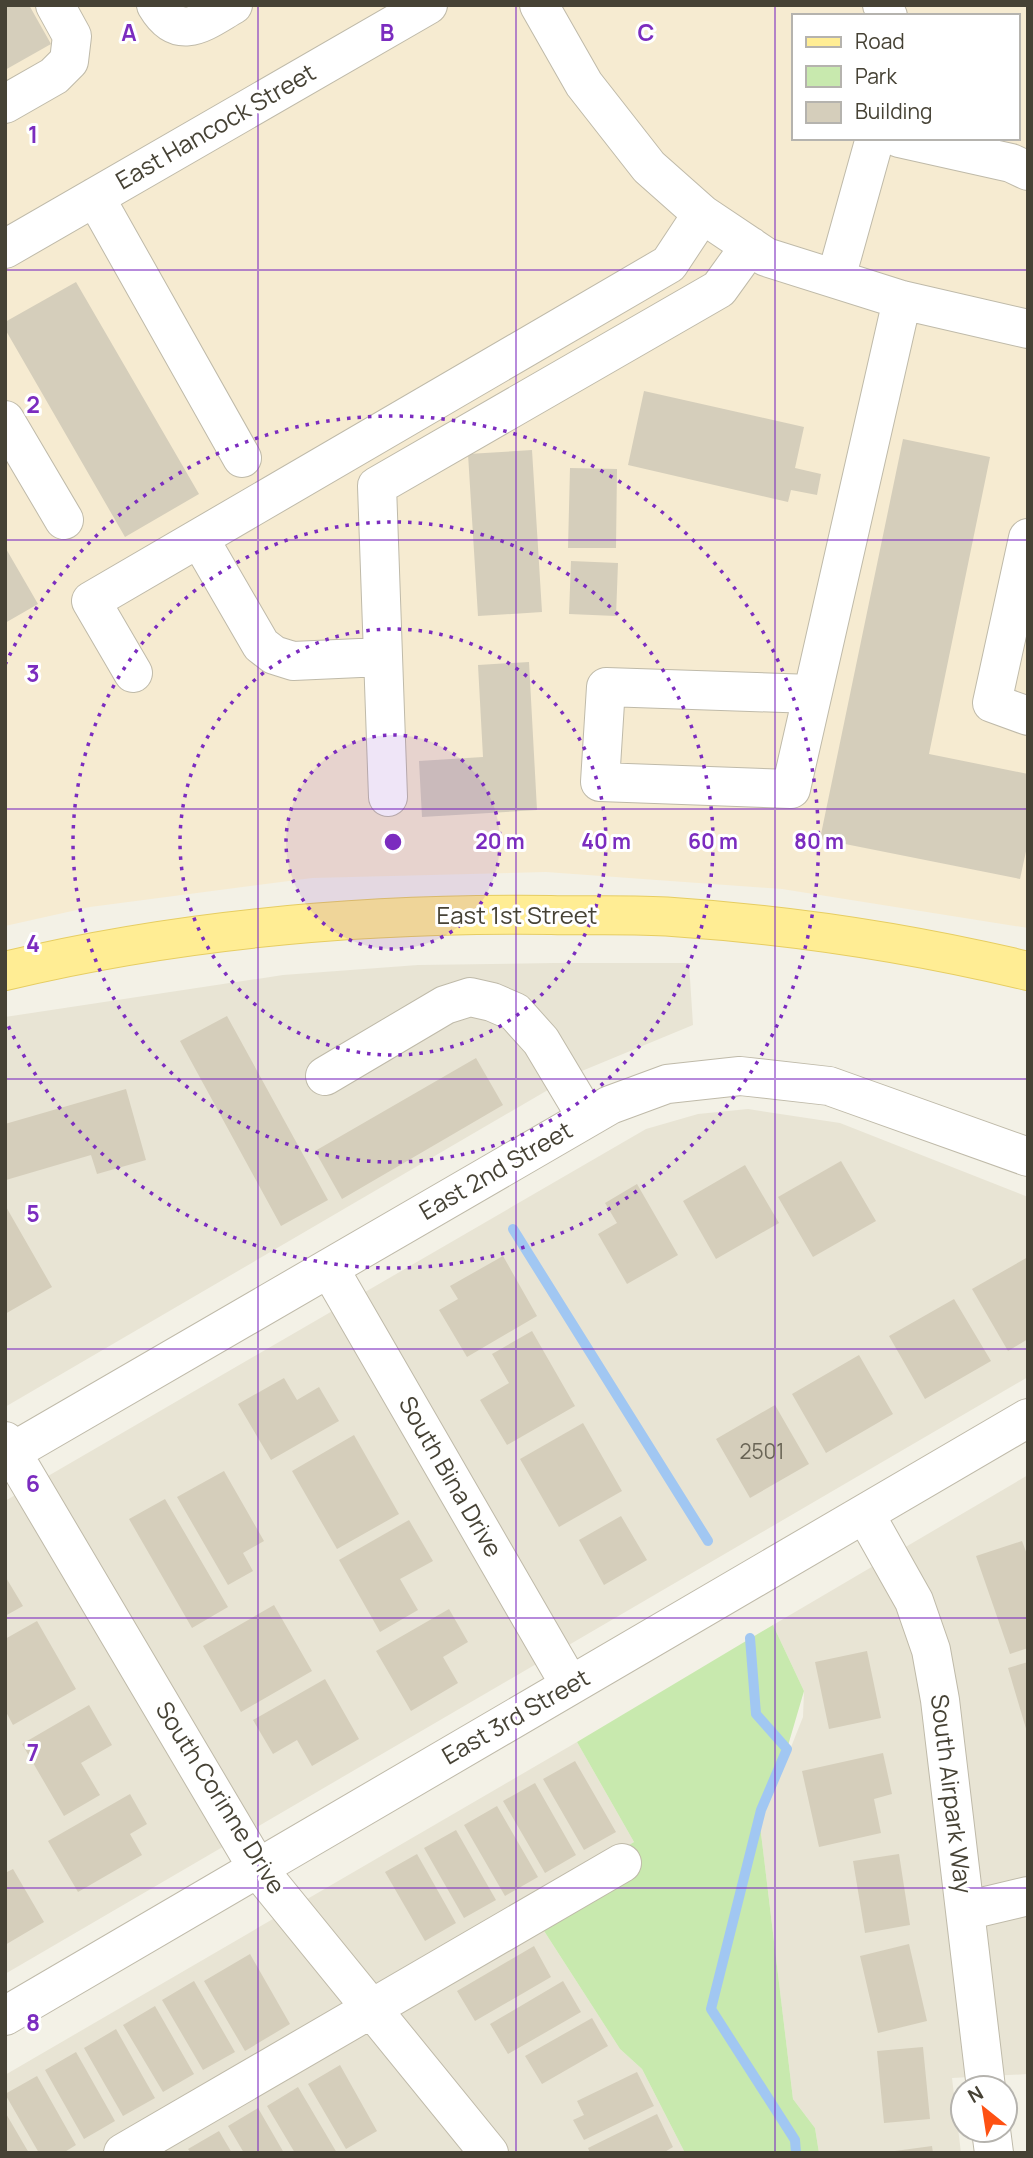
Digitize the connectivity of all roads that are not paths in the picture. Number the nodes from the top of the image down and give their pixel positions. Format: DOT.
graph roads {
  1 [pos="55,5"];
  2 [pos="156,5"];
  3 [pos="233,5"];
  4 [pos="428,5"];
  5 [pos="539,5"];
  6 [pos="5,104"];
  7 [pos="874,140"];
  8 [pos="908,140"];
  9 [pos="1028,171"];
  10 [pos="95,197"];
  11 [pos="702,214"];
  12 [pos="750,246"];
  13 [pos="5,249"];
  14 [pos="836,278"];
  15 [pos="902,300"];
  16 [pos="1028,329"];
  17 [pos="5,420"];
  18 [pos="242,458"];
  19 [pos="64,520"];
  20 [pos="199,538"];
  21 [pos="1028,538"];
  22 [pos="382,657"];
  23 [pos="133,673"];
  24 [pos="812,694"];
  25 [pos="1028,716"];
  26 [pos="388,797"];
  27 [pos="5,971"];
  28 [pos="1028,971"];
  29 [pos="324,1076"];
  30 [pos="587,1118"];
  31 [pos="1028,1157"];
  32 [pos="329,1268"];
  33 [pos="1028,1418"];
  34 [pos="7,1450"];
  35 [pos="865,1514"];
  36 [pos="570,1685"];
  37 [pos="622,1863"];
  38 [pos="258,1869"];
  39 [pos="1028,1896"];
  40 [pos="965,1911"];
  41 [pos="370,2009"];
  42 [pos="5,2016"];
  43 [pos="984,2074"];
  44 [pos="476,2149"];
  45 [pos="123,2153"];
  1 -- 6 [label="street"];
  2 -- 3 [label="street"];
  4 -- 10 [label="street, East Hancock Street"];
  5 -- 11 [label="street"];
  7 -- 14 [label="street"];
  8 -- 9 [label="street"];
  10 -- 13 [label="street, East Hancock Street"];
  10 -- 18 [label="street"];
  11 -- 12 [label="street"];
  11 -- 20 [label="street"];
  12 -- 14 [label="street"];
  12 -- 22 [label="street"];
  14 -- 15 [label="street"];
  15 -- 16 [label="street"];
  15 -- 24 [label="street"];
  17 -- 19 [label="street"];
  20 -- 22 [label="street"];
  20 -- 23 [label="street"];
  21 -- 25 [label="street"];
  22 -- 26 [label="street"];
  24 -- 24 [label="street"];
  27 -- 28 [label="main road, East 1st Street"];
  29 -- 30 [label="street"];
  30 -- 31 [label="street, East 2nd Street"];
  30 -- 32 [label="street, East 2nd Street"];
  32 -- 34 [label="street, East 2nd Street"];
  32 -- 36 [label="street, South Bina Drive"];
  33 -- 35 [label="street, East 3rd Street"];
  34 -- 38 [label="street, South Corinne Drive"];
  35 -- 36 [label="street, East 3rd Street"];
  35 -- 40 [label="street, South Airpark Way"];
  36 -- 38 [label="street, East 3rd Street"];
  37 -- 41 [label="street"];
  38 -- 41 [label="street, South Corinne Drive"];
  38 -- 42 [label="street, East 3rd Street"];
  39 -- 40 [label="street"];
  40 -- 43 [label="street, South Airpark Way"];
  41 -- 44 [label="street, South Corinne Drive"];
  41 -- 45 [label="street"];
}
